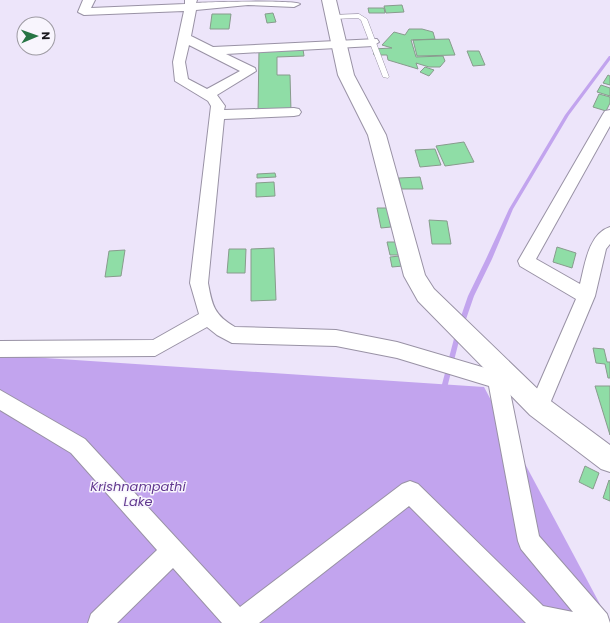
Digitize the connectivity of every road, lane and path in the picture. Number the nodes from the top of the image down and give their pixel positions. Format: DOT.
graph roads {
  1 [pos="88,0"];
  2 [pos="329,0"];
  3 [pos="191,4"];
  4 [pos="294,4"];
  5 [pos="333,17"];
  6 [pos="185,38"];
  7 [pos="373,42"];
  8 [pos="339,43"];
  9 [pos="212,51"];
  10 [pos="386,78"];
  11 [pos="207,95"];
  12 [pos="294,112"];
  13 [pos="610,114"];
  14 [pos="217,115"];
  15 [pos="610,233"];
  16 [pos="586,296"];
  17 [pos="210,318"];
  18 [pos="0,349"];
  19 [pos="494,374"];
  20 [pos="0,399"];
  21 [pos="539,407"];
  22 [pos="610,460"];
  23 [pos="173,551"];
  24 [pos="100,623"];
  25 [pos="239,623"];
  26 [pos="570,623"];
  27 [pos="598,623"];
  1 -- 3 [label="street"];
  2 -- 5 [label="street"];
  3 -- 4 [label="street"];
  3 -- 6 [label="street"];
  5 -- 7 [label="lane"];
  5 -- 8 [label="street"];
  6 -- 9 [label="street"];
  6 -- 11 [label="street"];
  7 -- 8 [label="street"];
  7 -- 10 [label="lane"];
  8 -- 9 [label="street"];
  8 -- 19 [label="street"];
  9 -- 11 [label="street"];
  11 -- 14 [label="street"];
  12 -- 14 [label="street"];
  13 -- 16 [label="street"];
  14 -- 17 [label="street"];
  15 -- 16 [label="street"];
  16 -- 21 [label="street"];
  17 -- 18 [label="street"];
  17 -- 19 [label="street"];
  19 -- 21 [label="street"];
  19 -- 27 [label="street"];
  20 -- 23 [label="street"];
  21 -- 22 [label="street"];
  23 -- 24 [label="street"];
  23 -- 25 [label="street"];
  25 -- 26 [label="street"];
}
